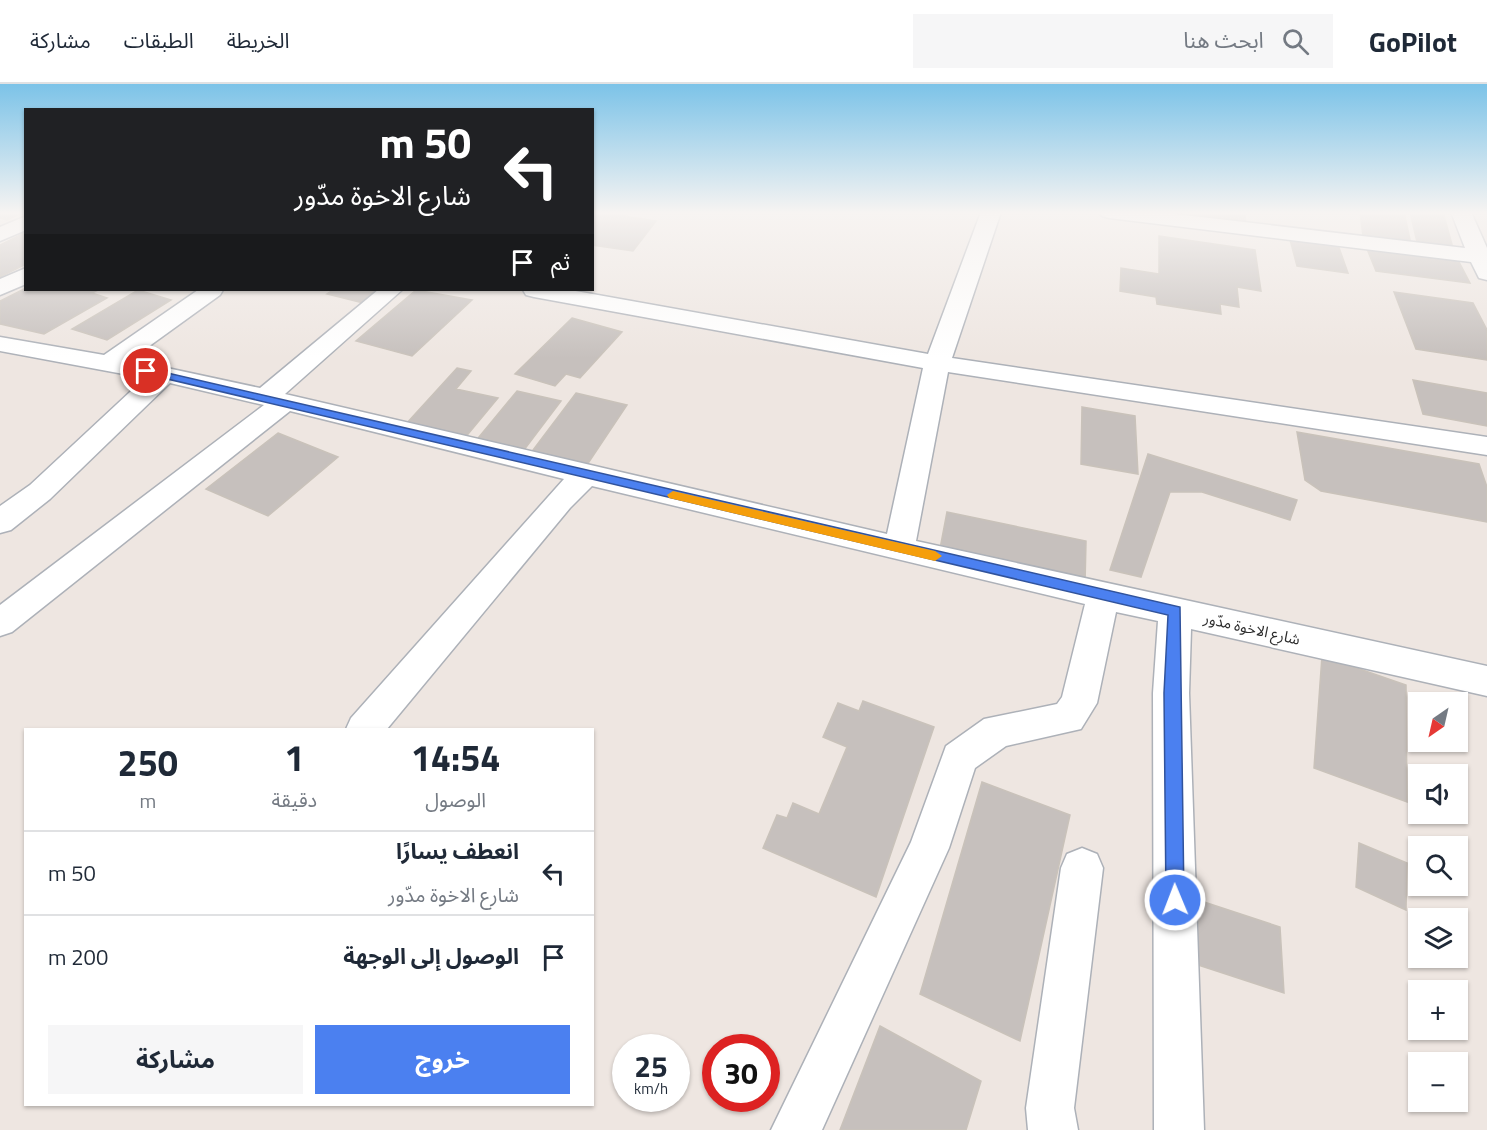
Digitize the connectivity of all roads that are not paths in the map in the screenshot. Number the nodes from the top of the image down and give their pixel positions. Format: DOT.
graph roads {
  1 [pos="974,261"];
  2 [pos="24,276"];
  3 [pos="0,288"];
  4 [pos="211,291"];
  5 [pos="390,291"];
  6 [pos="540,291"];
  7 [pos="0,344"];
  8 [pos="938,363"];
  9 [pos="108,364"];
  10 [pos="165,375"];
  11 [pos="275,399"];
  12 [pos="1487,446"];
  13 [pos="586,475"];
  14 [pos="0,522"];
  15 [pos="899,548"];
  16 [pos="1103,596"];
  17 [pos="1175,611"];
  18 [pos="0,623"];
  19 [pos="1487,681"];
  20 [pos="365,728"];
  21 [pos="1082,868"];
  22 [pos="796,1130"];
  23 [pos="1053,1130"];
  24 [pos="1179,1130"];
  1 -- 8 [label="street"];
  2 -- 3 [label="street"];
  4 -- 9 [label="street"];
  5 -- 11 [label="street"];
  6 -- 8 [label="street"];
  7 -- 9 [label="street, شارع الاخوة مدّور"];
  8 -- 12 [label="street"];
  8 -- 15 [label="street"];
  9 -- 10 [label="street, شارع الاخوة مدّور"];
  10 -- 11 [label="street, شارع الاخوة مدّور"];
  10 -- 14 [label="street"];
  11 -- 13 [label="street, شارع الاخوة مدّور"];
  11 -- 18 [label="street"];
  13 -- 15 [label="street, شارع الاخوة مدّور"];
  13 -- 20 [label="street"];
  15 -- 16 [label="street, شارع الاخوة مدّور"];
  16 -- 17 [label="street, شارع الاخوة مدّور"];
  16 -- 22 [label="street"];
  17 -- 19 [label="street, شارع الاخوة مدّور"];
  17 -- 24 [label="street"];
  21 -- 23 [label="street"];
}
